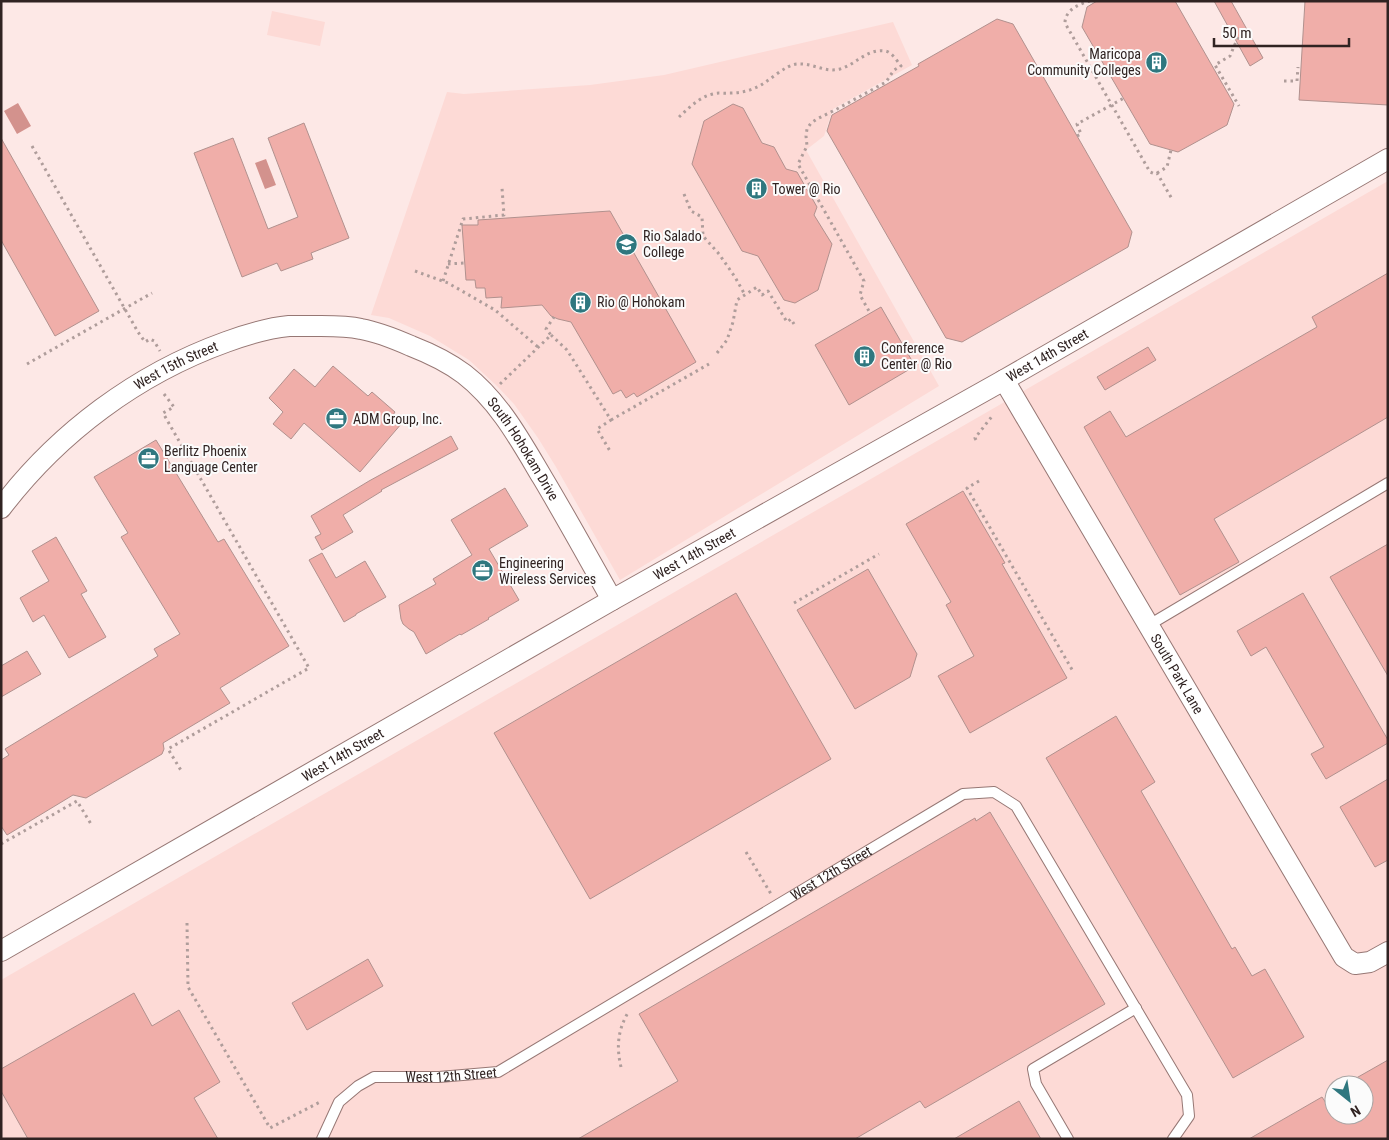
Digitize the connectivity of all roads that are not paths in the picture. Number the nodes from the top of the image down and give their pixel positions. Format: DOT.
graph roads {
  1 [pos="1388,159"];
  2 [pos="394,339"];
  3 [pos="1004,380"];
  4 [pos="1388,483"];
  5 [pos="1,508"];
  6 [pos="612,600"];
  7 [pos="1149,625"];
  8 [pos="1,951"];
  9 [pos="1388,952"];
  10 [pos="1136,1008"];
  11 [pos="322,1139"];
  12 [pos="1068,1139"];
  13 [pos="1173,1139"];
  1 -- 3 [label="street, West 14th Street"];
  2 -- 5 [label="street, West 15th Street"];
  2 -- 6 [label="street, South Hohokam Drive"];
  3 -- 6 [label="street, West 14th Street"];
  3 -- 7 [label="street, South Park Lane"];
  4 -- 7 [label="lane"];
  6 -- 8 [label="street, West 14th Street"];
  7 -- 9 [label="street, South Park Lane"];
  10 -- 11 [label="lane, West 12th Street"];
  10 -- 12 [label="lane"];
  10 -- 13 [label="lane, West 12th Street"];
}
